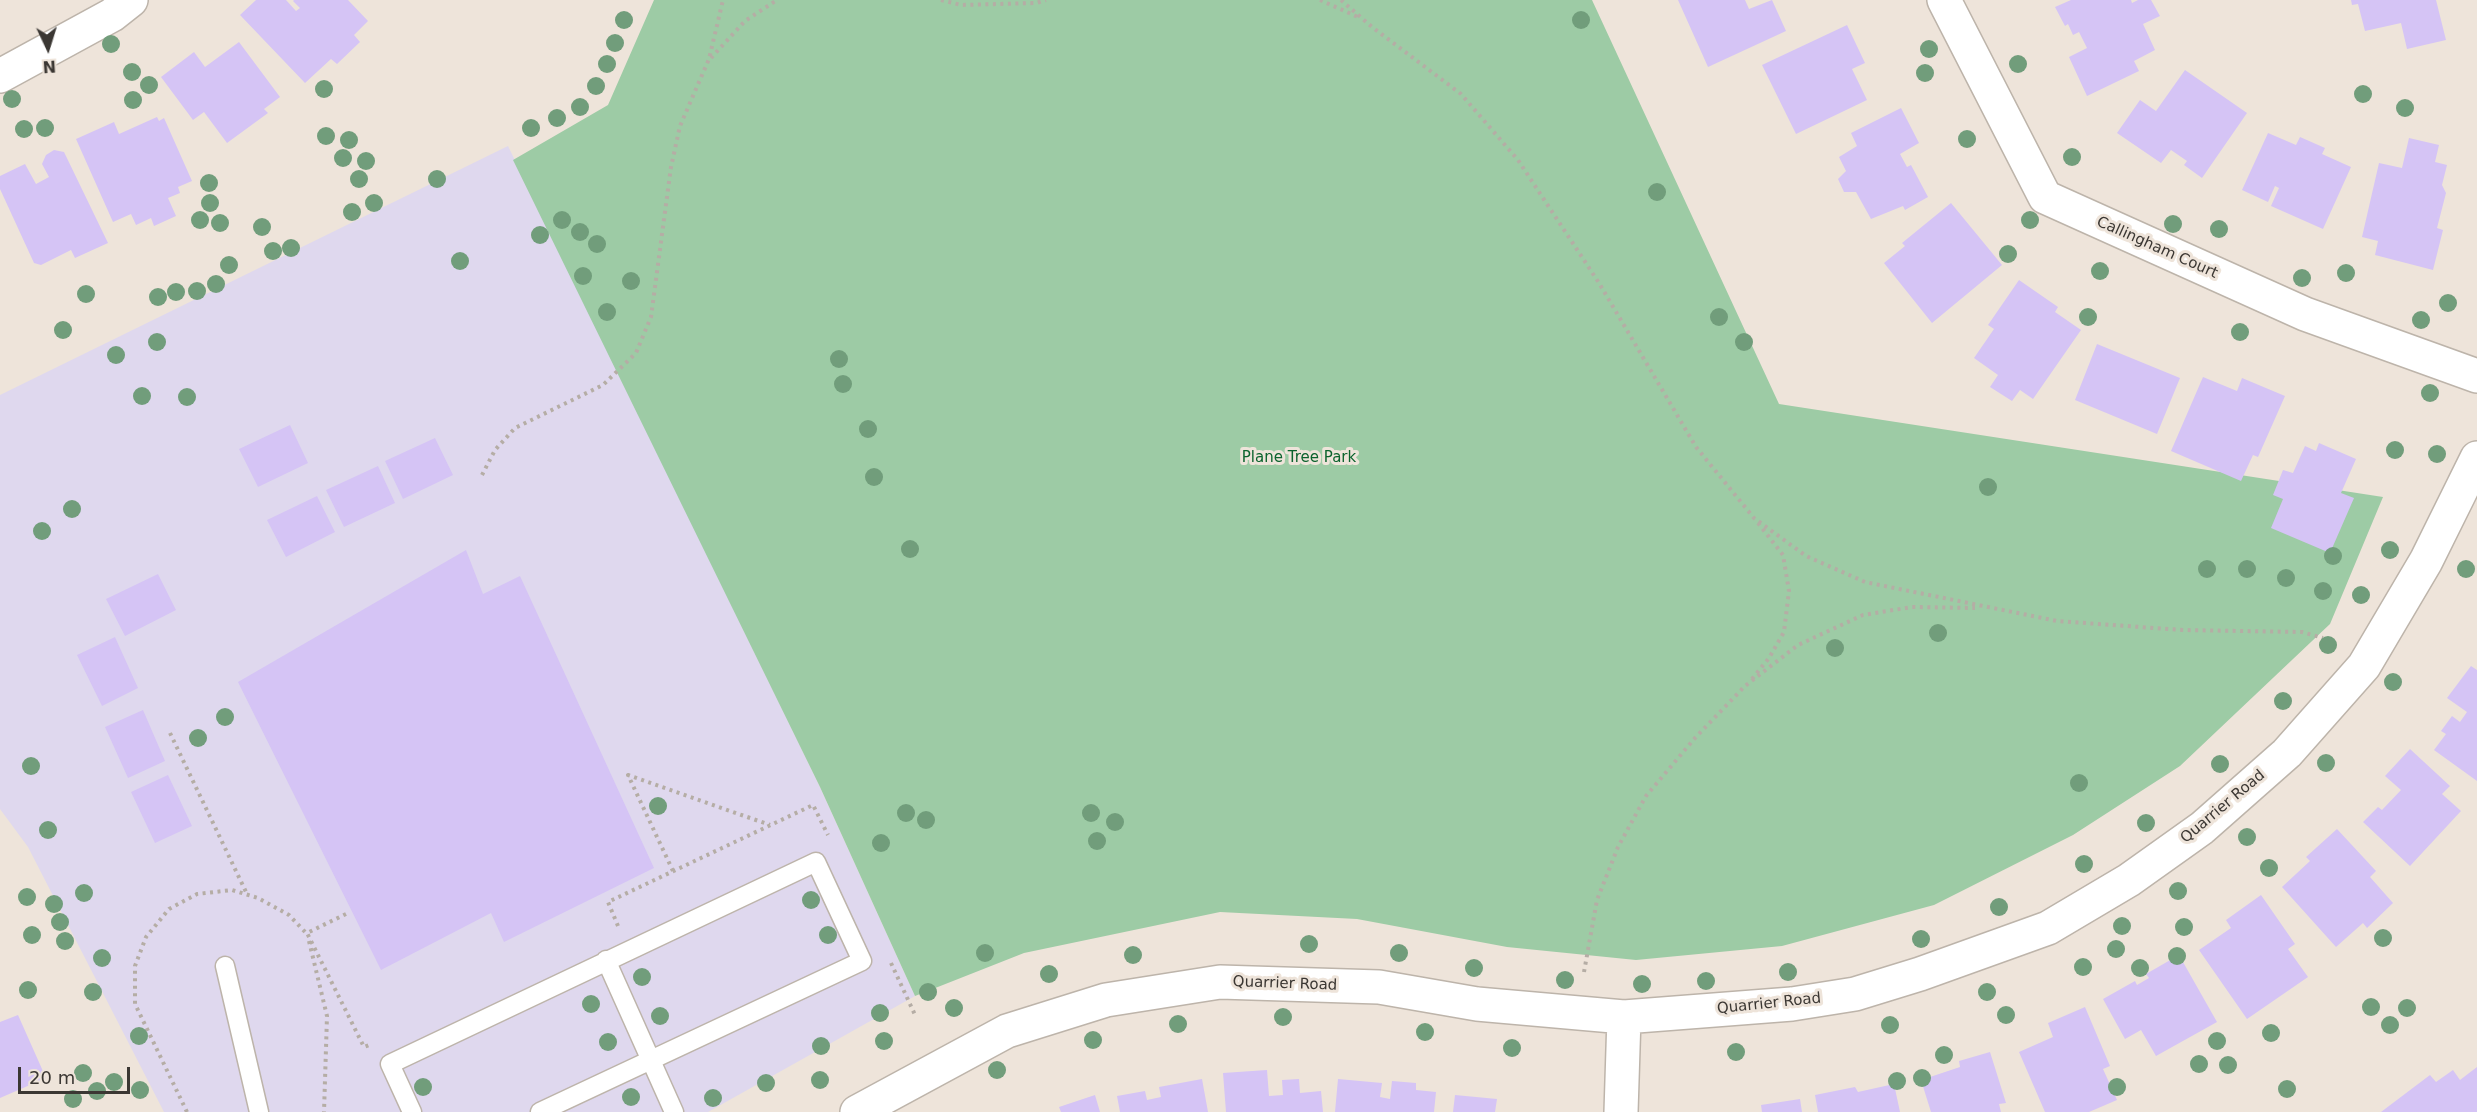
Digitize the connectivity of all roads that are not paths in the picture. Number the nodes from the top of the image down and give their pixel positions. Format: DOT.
graph roads {
  1 [pos="131,0"];
  2 [pos="1944,0"];
  3 [pos="0,76"];
  4 [pos="2477,376"];
  5 [pos="2477,458"];
  6 [pos="606,960"];
  7 [pos="225,966"];
  8 [pos="1624,1017"];
  9 [pos="651,1060"];
  10 [pos="260,1112"];
  11 [pos="412,1112"];
  12 [pos="540,1112"];
  13 [pos="675,1112"];
  14 [pos="857,1112"];
  15 [pos="1621,1112"];
  1 -- 3 [label="street"];
  2 -- 4 [label="street, Callingham Court"];
  5 -- 8 [label="street, Quarrier Road"];
  6 -- 9 [label="lane"];
  6 -- 9 [label="lane"];
  6 -- 11 [label="lane"];
  7 -- 10 [label="lane"];
  8 -- 14 [label="street, Quarrier Road"];
  8 -- 15 [label="street"];
  9 -- 12 [label="lane"];
  9 -- 13 [label="lane"];
}
